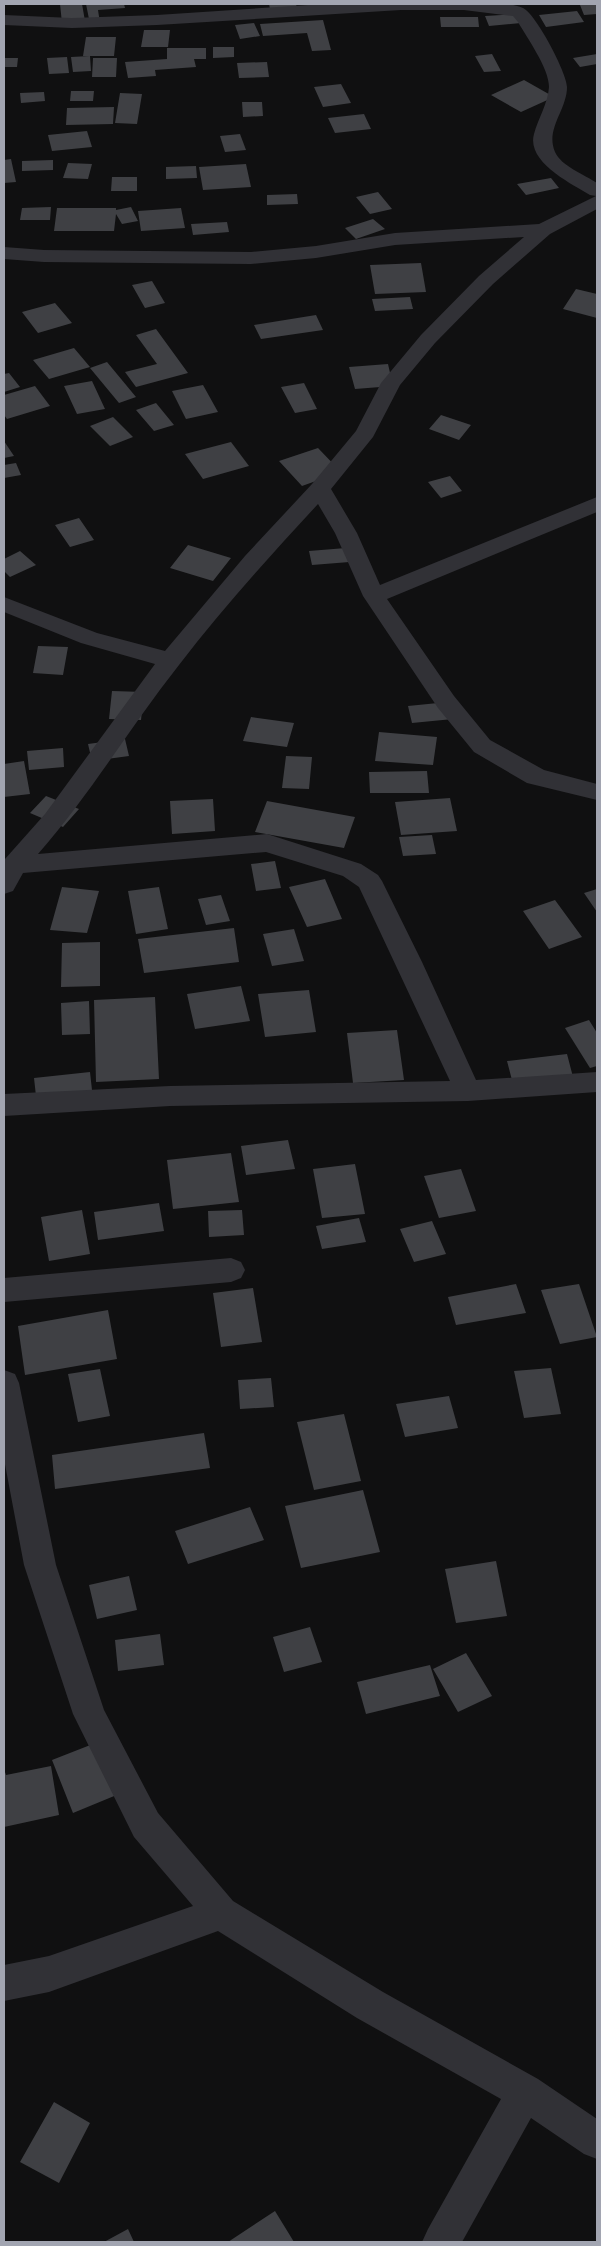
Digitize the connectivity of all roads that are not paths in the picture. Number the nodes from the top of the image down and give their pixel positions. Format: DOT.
graph roads {
  1 [pos="516,8"];
  2 [pos="4,20"];
  3 [pos="597,191"];
  4 [pos="597,202"];
  5 [pos="543,230"];
  6 [pos="4,253"];
  7 [pos="320,489"];
  8 [pos="597,504"];
  9 [pos="374,596"];
  10 [pos="4,604"];
  11 [pos="170,660"];
  12 [pos="597,792"];
  13 [pos="9,875"];
  14 [pos="597,1082"];
  15 [pos="468,1091"];
  16 [pos="4,1106"];
  17 [pos="231,1270"];
  18 [pos="4,1290"];
  19 [pos="4,1383"];
  20 [pos="221,1913"];
  21 [pos="4,1983"];
  22 [pos="525,2092"];
  23 [pos="597,2142"];
  24 [pos="441,2242"];
  1 -- 2 [label="street"];
  1 -- 3 [label="street"];
  4 -- 5 [label="street"];
  5 -- 6 [label="street"];
  5 -- 7 [label="street"];
  7 -- 9 [label="street"];
  7 -- 11 [label="street"];
  8 -- 9 [label="street"];
  9 -- 12 [label="street"];
  10 -- 11 [label="street"];
  11 -- 13 [label="street"];
  13 -- 15 [label="street"];
  14 -- 15 [label="street"];
  15 -- 16 [label="street"];
  17 -- 18 [label="street"];
  19 -- 20 [label="street"];
  20 -- 21 [label="street"];
  20 -- 22 [label="street"];
  22 -- 23 [label="street"];
  22 -- 24 [label="street"];
}
